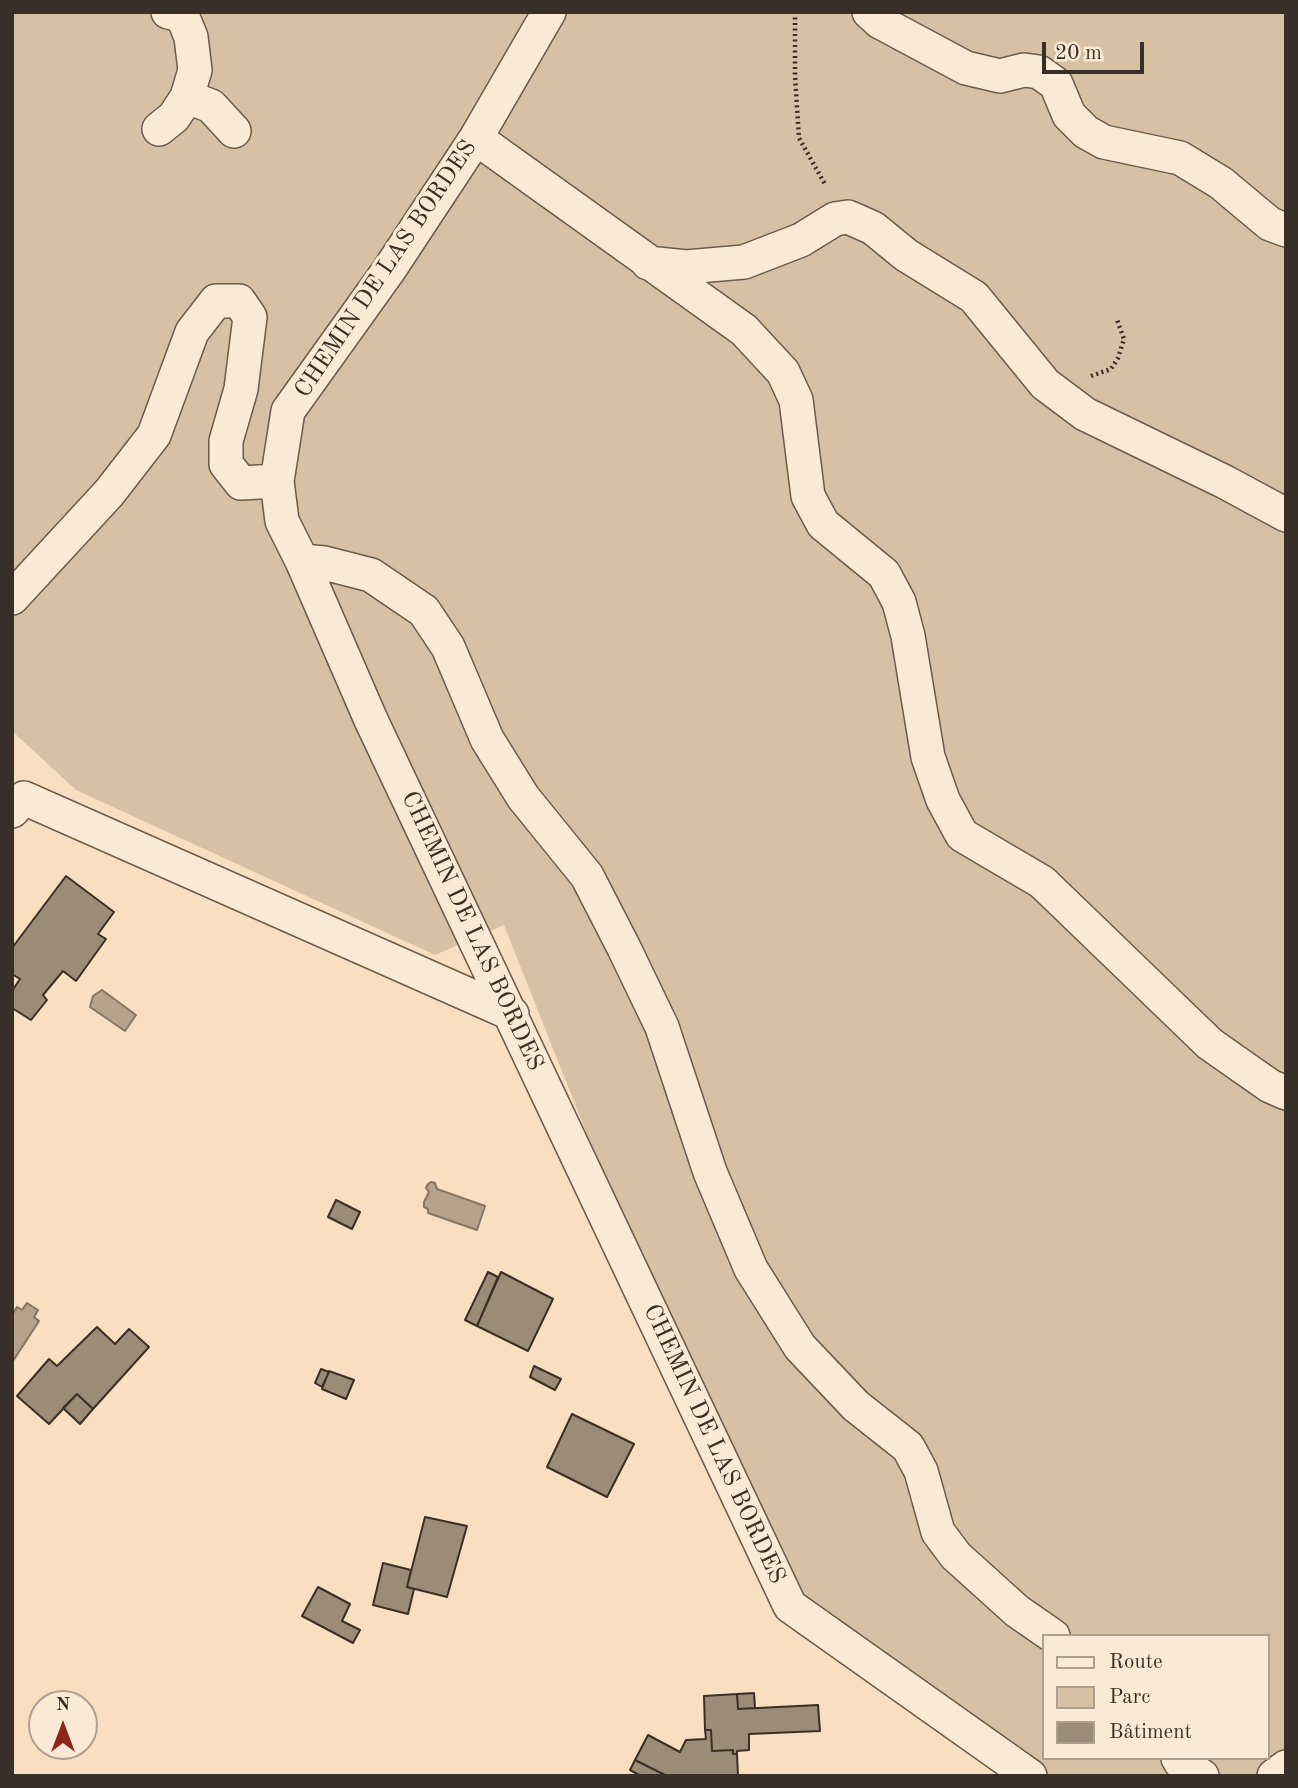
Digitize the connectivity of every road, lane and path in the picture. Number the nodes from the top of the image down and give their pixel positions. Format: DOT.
graph roads {
  1 [pos="549,12"];
  2 [pos="795,12"];
  3 [pos="869,12"];
  4 [pos="178,13"];
  5 [pos="187,97"];
  6 [pos="159,130"];
  7 [pos="234,131"];
  8 [pos="476,138"];
  9 [pos="848,217"];
  10 [pos="1286,230"];
  11 [pos="648,264"];
  12 [pos="1117,320"];
  13 [pos="1045,384"];
  14 [pos="277,481"];
  15 [pos="1286,514"];
  16 [pos="302,561"];
  17 [pos="12,598"];
  18 [pos="18,804"];
  19 [pos="512,1014"];
  20 [pos="1286,1093"];
  21 [pos="1050,1634"];
  22 [pos="1179,1760"];
  23 [pos="1286,1767"];
  24 [pos="1030,1776"];
  25 [pos="1202,1776"];
  26 [pos="1274,1776"];
  1 -- 8 [label="street, CHEMIN DE LAS BORDES"];
  2 -- 9 [label="path"];
  3 -- 10 [label="street"];
  4 -- 5 [label="street"];
  5 -- 6 [label="street"];
  5 -- 7 [label="street"];
  8 -- 11 [label="street"];
  8 -- 14 [label="street, CHEMIN DE LAS BORDES"];
  9 -- 11 [label="street"];
  9 -- 13 [label="street"];
  11 -- 20 [label="street"];
  12 -- 13 [label="path"];
  13 -- 15 [label="street"];
  14 -- 16 [label="street, CHEMIN DE LAS BORDES"];
  14 -- 17 [label="street"];
  16 -- 19 [label="street, CHEMIN DE LAS BORDES"];
  16 -- 21 [label="street"];
  18 -- 19 [label="street"];
  19 -- 24 [label="street, CHEMIN DE LAS BORDES"];
  22 -- 25 [label="street"];
  23 -- 26 [label="street"];
}
